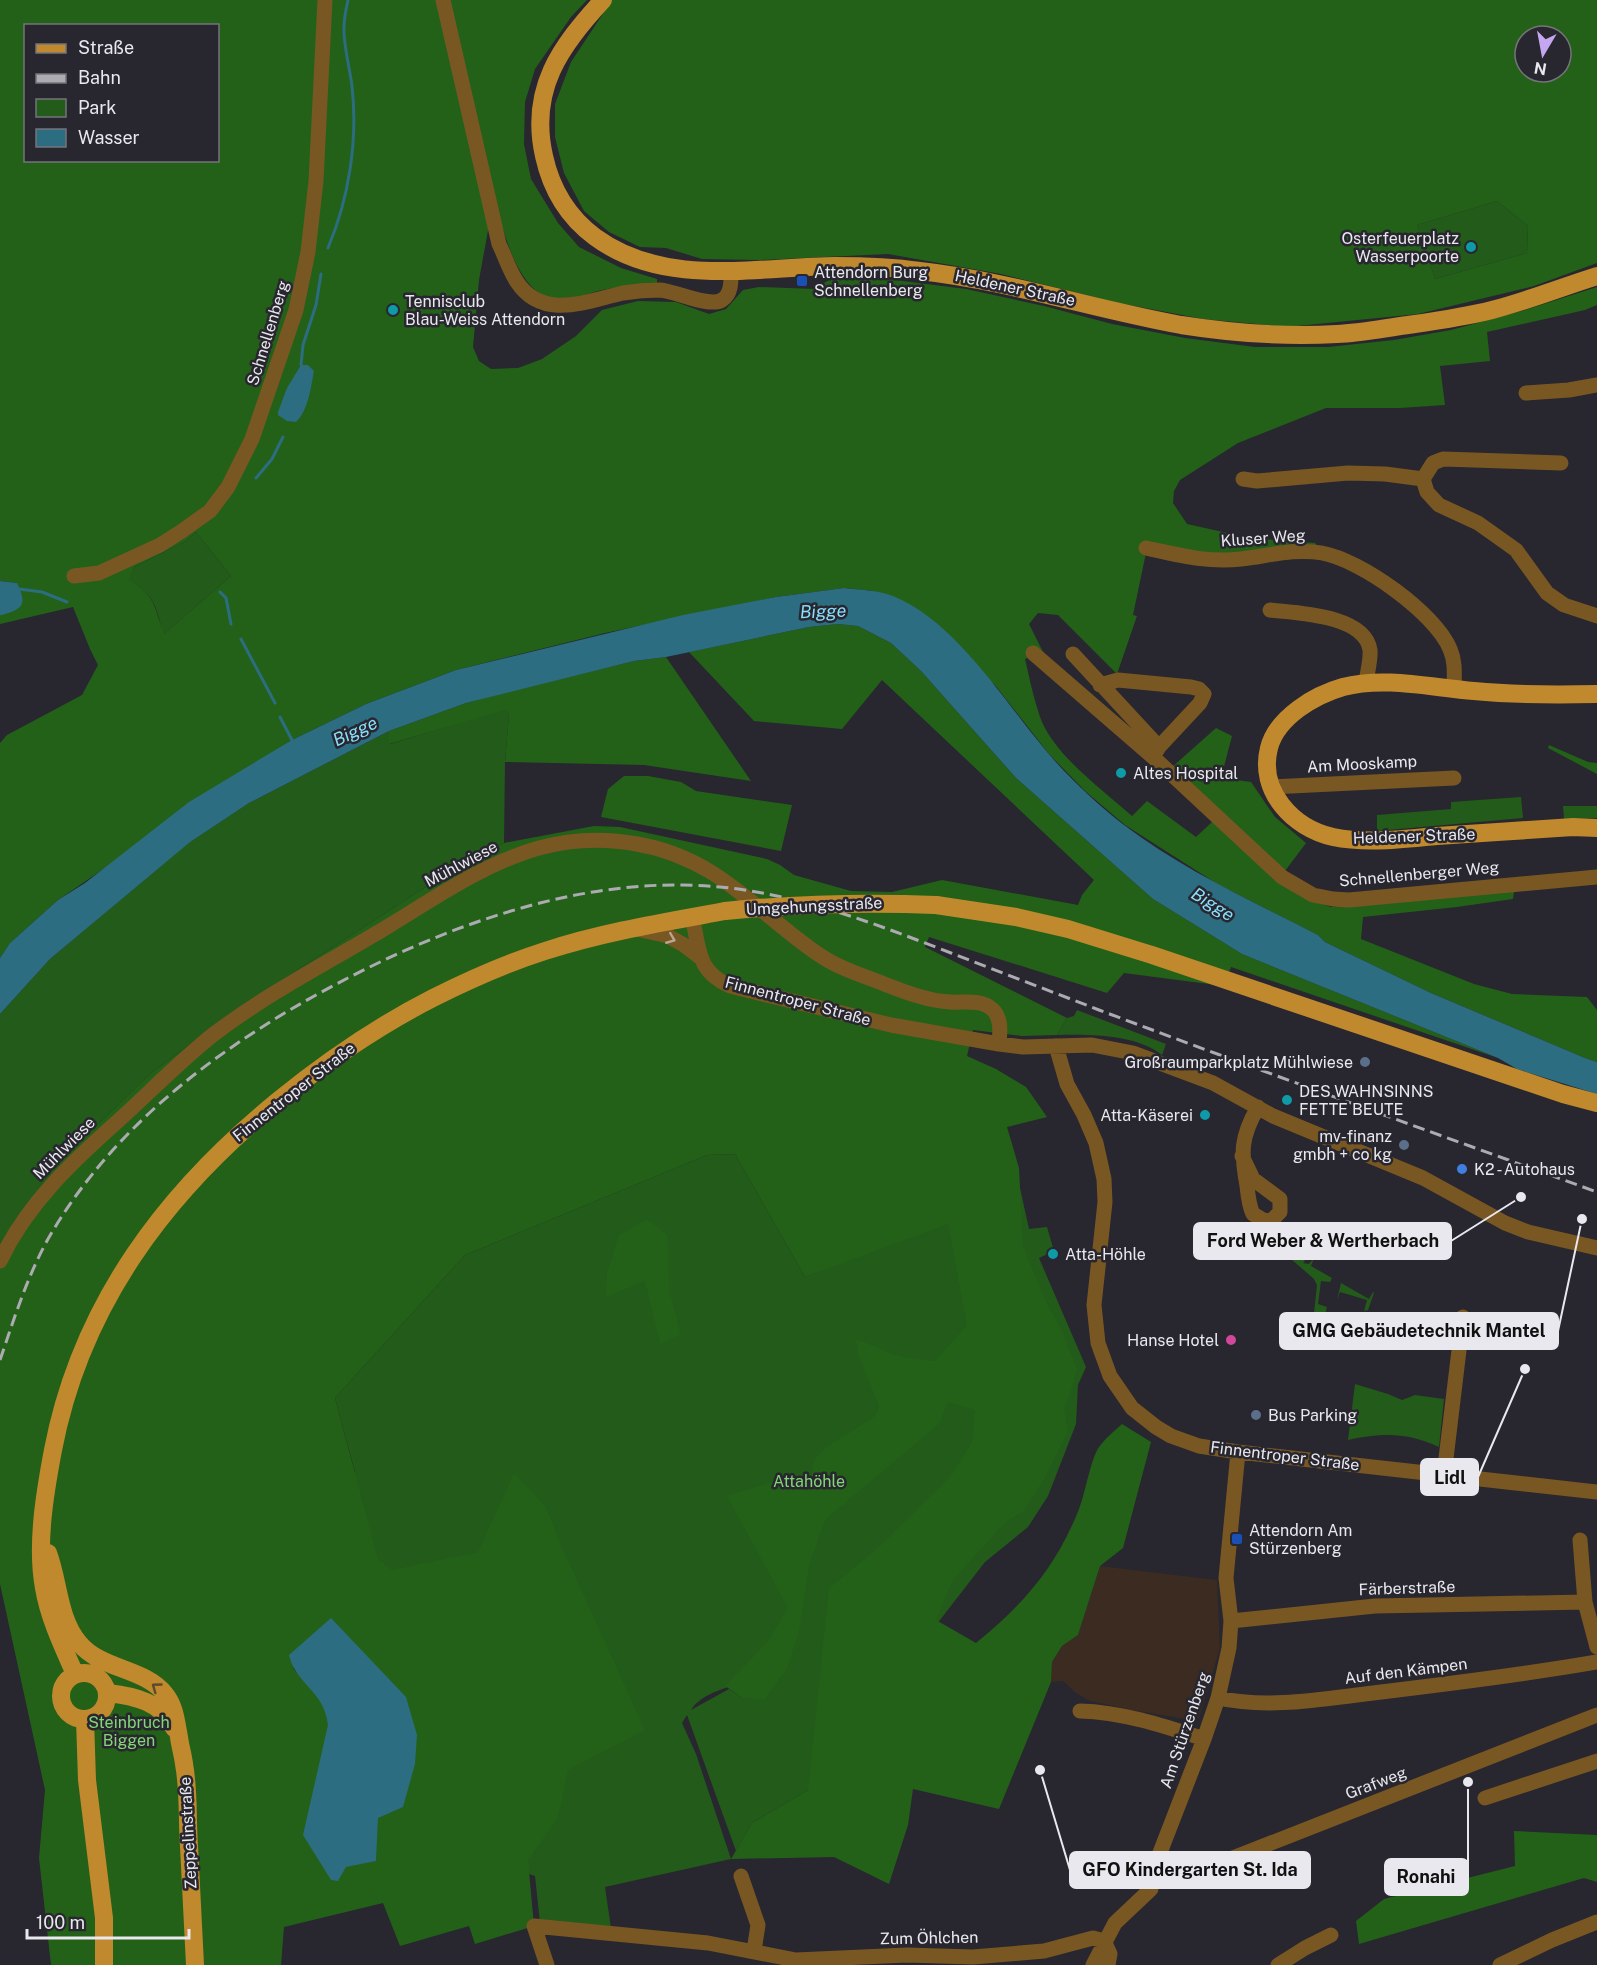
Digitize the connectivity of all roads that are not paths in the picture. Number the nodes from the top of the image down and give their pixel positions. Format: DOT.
graph roads {
  1 [pos="325,0"];
  2 [pos="443,0"];
  3 [pos="603,0"];
  4 [pos="731,270"];
  5 [pos="1597,276"];
  6 [pos="1597,385"];
  7 [pos="1526,393"];
  8 [pos="1562,463"];
  9 [pos="1243,479"];
  10 [pos="1423,479"];
  11 [pos="1146,548"];
  12 [pos="74,576"];
  13 [pos="1270,610"];
  14 [pos="1597,616"];
  15 [pos="1033,652"];
  16 [pos="1073,654"];
  17 [pos="1366,683"];
  18 [pos="1100,685"];
  19 [pos="1454,690"];
  20 [pos="1597,694"];
  21 [pos="1156,752"];
  22 [pos="1454,778"];
  23 [pos="1271,787"];
  24 [pos="1597,828"];
  25 [pos="1597,877"];
  26 [pos="692,917"];
  27 [pos="637,929"];
  28 [pos="700,958"];
  29 [pos="999,1044"];
  30 [pos="1056,1046"];
  31 [pos="1597,1103"];
  32 [pos="1258,1107"];
  33 [pos="1242,1156"];
  34 [pos="1273,1192"];
  35 [pos="1249,1201"];
  36 [pos="1597,1248"];
  37 [pos="0,1261"];
  38 [pos="1463,1317"];
  39 [pos="1238,1452"];
  40 [pos="1444,1475"];
  41 [pos="1597,1492"];
  42 [pos="42,1537"];
  43 [pos="1580,1540"];
  44 [pos="1589,1565"];
  45 [pos="1585,1602"];
  46 [pos="1231,1621"];
  47 [pos="1597,1647"];
  48 [pos="1597,1662"];
  49 [pos="75,1674"];
  50 [pos="108,1693"];
  51 [pos="1218,1698"];
  52 [pos="1080,1711"];
  53 [pos="1597,1715"];
  54 [pos="85,1719"];
  55 [pos="179,1738"];
  56 [pos="1204,1739"];
  57 [pos="1597,1761"];
  58 [pos="1485,1798"];
  59 [pos="741,1876"];
  60 [pos="1162,1877"];
  61 [pos="1597,1922"];
  62 [pos="1331,1935"];
  63 [pos="1104,1941"];
  64 [pos="754,1951"];
  65 [pos="826,1962"];
  66 [pos="104,1965"];
  67 [pos="195,1965"];
  68 [pos="547,1965"];
  69 [pos="1093,1965"];
  70 [pos="1108,1965"];
  71 [pos="1278,1965"];
  72 [pos="1500,1965"];
  1 -- 12 [label="street, Schnellenberg"];
  2 -- 4 [label="street"];
  3 -- 4 [label="main road, Heldener Straße"];
  4 -- 5 [label="main road, Heldener Straße"];
  6 -- 7 [label="street"];
  8 -- 10 [label="street"];
  9 -- 10 [label="street"];
  10 -- 14 [label="street"];
  11 -- 19 [label="street, Kluser Weg"];
  13 -- 17 [label="street"];
  15 -- 21 [label="street, Schnellenberger Weg"];
  16 -- 18 [label="street, Schnellenberger Weg"];
  17 -- 19 [label="main road, Heldener Straße"];
  17 -- 23 [label="main road, Heldener Straße"];
  18 -- 21 [label="street, Schnellenberger Weg"];
  18 -- 21 [label="street"];
  19 -- 20 [label="main road, Heldener Straße"];
  21 -- 25 [label="street, Schnellenberger Weg"];
  22 -- 23 [label="street, Am Mooskamp"];
  23 -- 24 [label="main road, Heldener Straße"];
  26 -- 27 [label="main road, Finnentroper Straße"];
  26 -- 28 [label="street, Finnentroper Straße"];
  26 -- 31 [label="main road, Umgehungsstraße, bridge"];
  27 -- 28 [label="street, one-way"];
  27 -- 42 [label="main road, Finnentroper Straße"];
  28 -- 29 [label="street, Finnentroper Straße"];
  29 -- 30 [label="street, Finnentroper Straße"];
  29 -- 37 [label="street, Mühlwiese"];
  30 -- 32 [label="street"];
  30 -- 39 [label="street, Finnentroper Straße"];
  32 -- 33 [label="street"];
  32 -- 36 [label="street"];
  33 -- 34 [label="street"];
  33 -- 35 [label="street"];
  34 -- 35 [label="street"];
  34 -- 35 [label="street"];
  38 -- 40 [label="street"];
  39 -- 40 [label="street, Finnentroper Straße"];
  39 -- 46 [label="street, Am Stürzenberg"];
  40 -- 41 [label="street, Finnentroper Straße"];
  42 -- 49 [label="main road, Finnentroper Straße"];
  55 -- 42 [label="main road, Zeppelinstraße, one-way"];
  43 -- 44 [label="street"];
  44 -- 45 [label="street"];
  45 -- 46 [label="street, Färberstraße"];
  45 -- 47 [label="street"];
  46 -- 51 [label="street, Am Stürzenberg"];
  48 -- 51 [label="street, Auf den Kämpen"];
  49 -- 50 [label="main road"];
  49 -- 54 [label="main road"];
  50 -- 54 [label="main road"];
  50 -- 55 [label="main road, Zeppelinstraße"];
  51 -- 56 [label="street, Am Stürzenberg"];
  52 -- 56 [label="street"];
  53 -- 60 [label="street, Grafweg"];
  54 -- 66 [label="main road"];
  55 -- 67 [label="main road, Zeppelinstraße"];
  56 -- 60 [label="street, Am Stürzenberg"];
  57 -- 58 [label="street"];
  59 -- 64 [label="street"];
  60 -- 63 [label="street, Grafweg"];
  61 -- 72 [label="street"];
  62 -- 71 [label="street"];
  63 -- 65 [label="street, Zum Öhlchen"];
  63 -- 69 [label="street"];
  63 -- 70 [label="street"];
  64 -- 65 [label="street, Zum Öhlchen"];
  64 -- 68 [label="street, Zum Öhlchen"];
}
